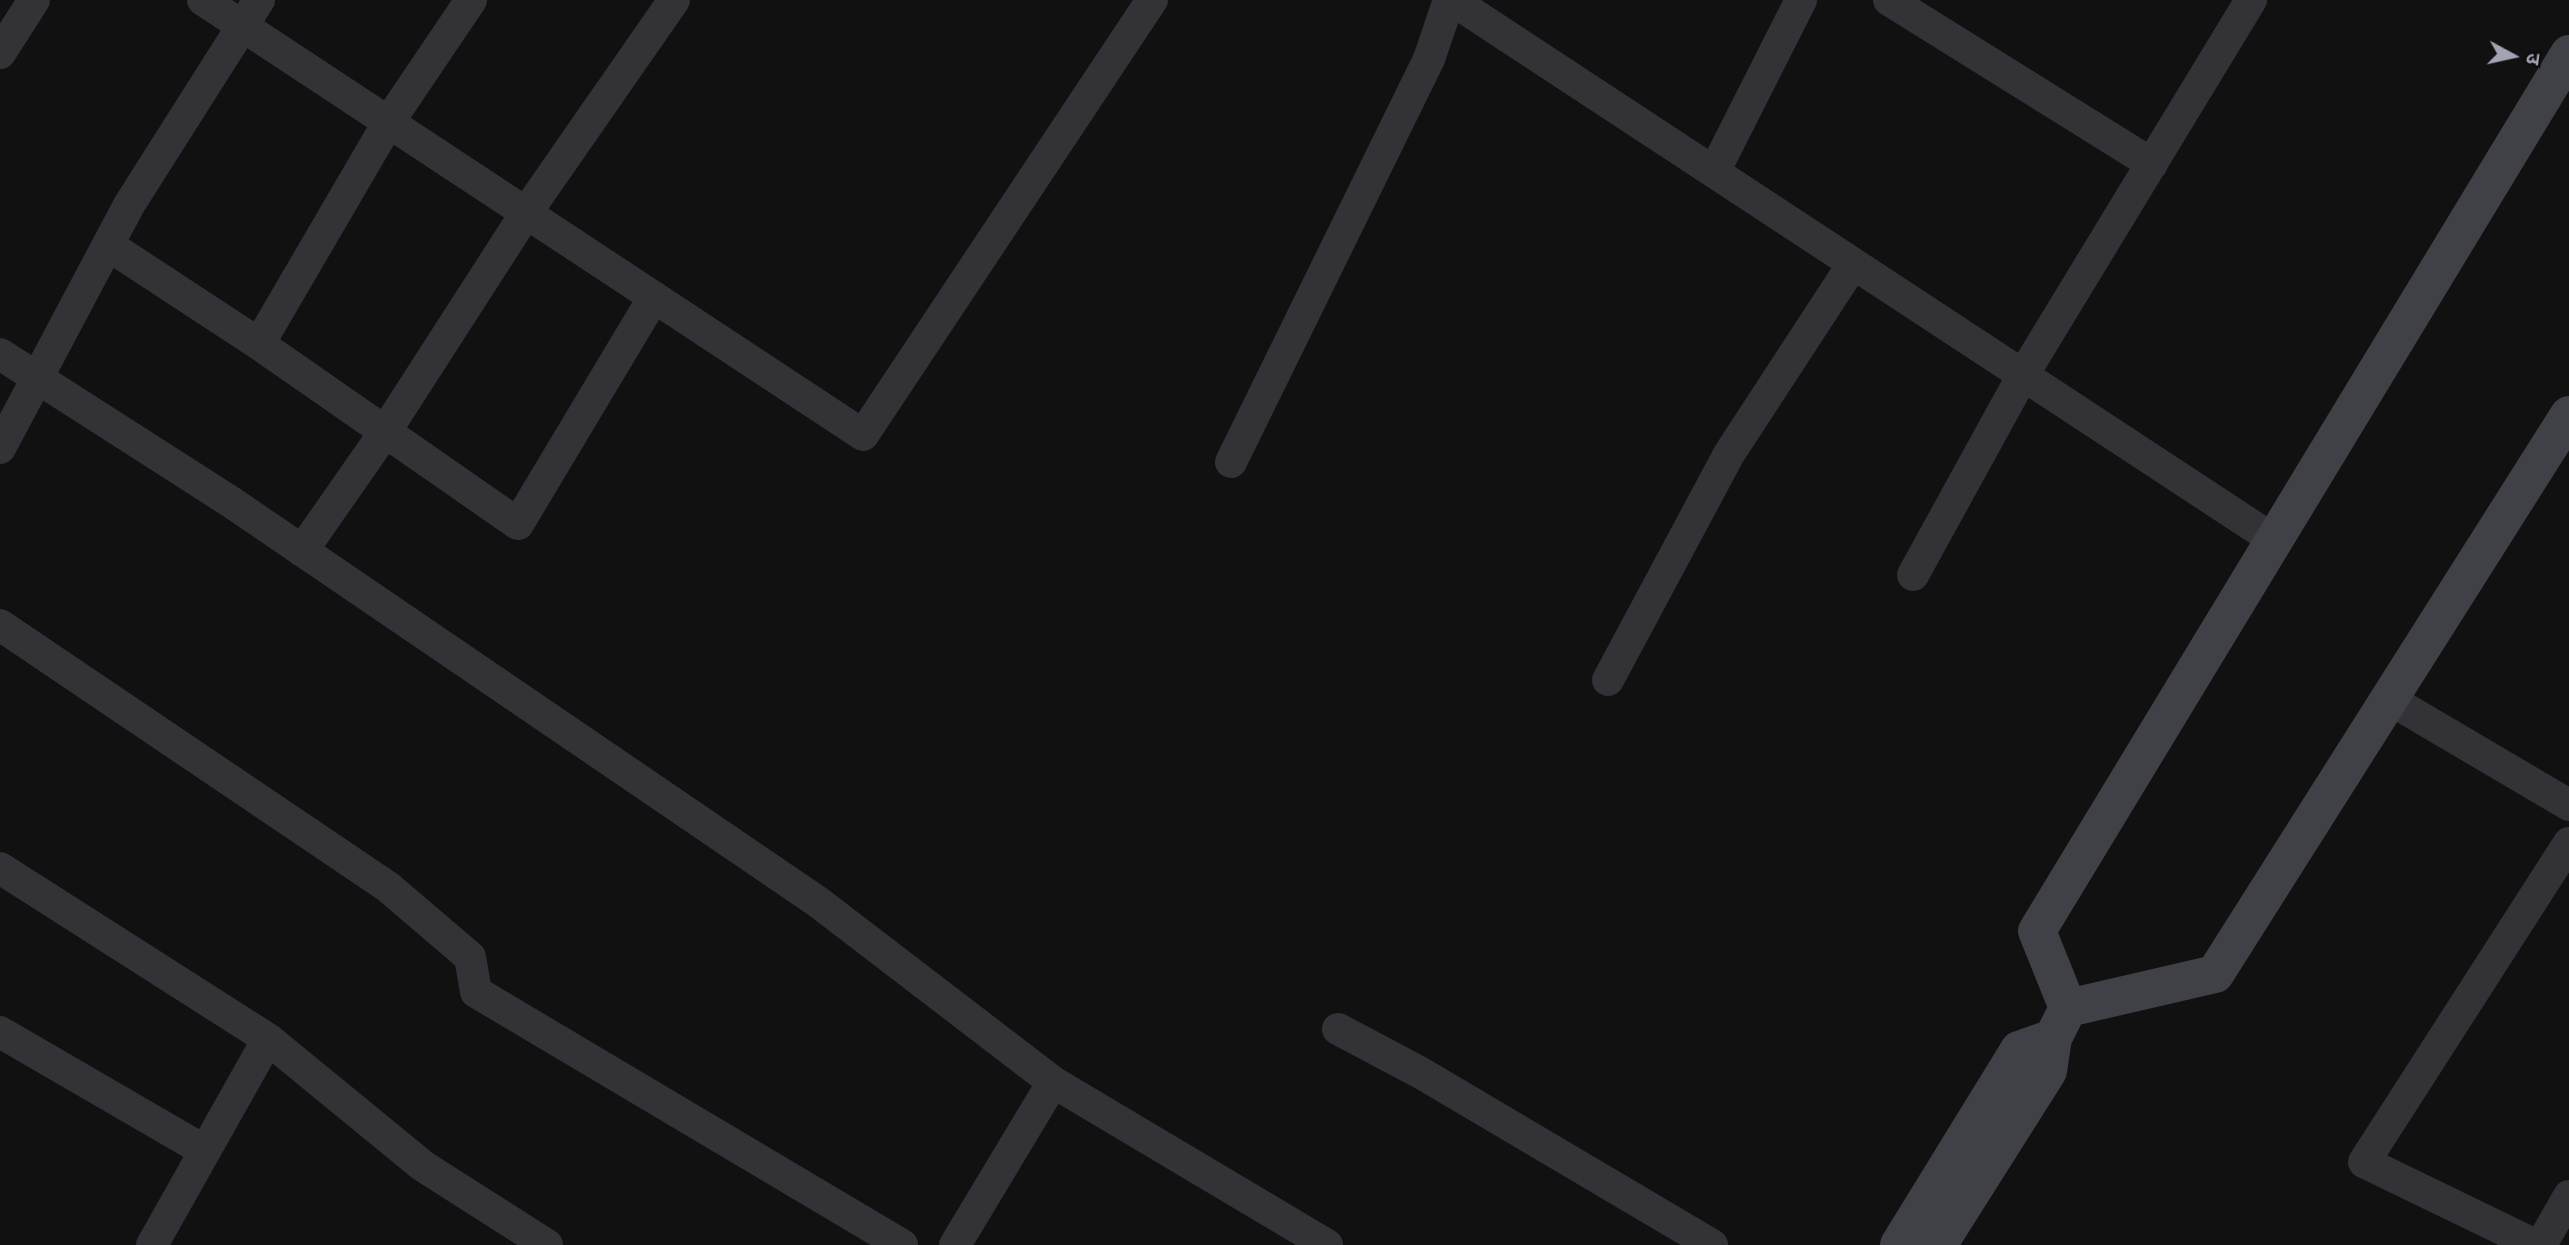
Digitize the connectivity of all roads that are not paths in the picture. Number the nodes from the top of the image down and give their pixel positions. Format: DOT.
graph roads {
  1 [pos="34,0"];
  2 [pos="203,0"];
  3 [pos="259,0"];
  4 [pos="471,0"];
  5 [pos="674,0"];
  6 [pos="1152,0"];
  7 [pos="1451,0"];
  8 [pos="1801,0"];
  9 [pos="1889,0"];
  10 [pos="2251,0"];
  11 [pos="243,27"];
  12 [pos="0,53"];
  13 [pos="2569,54"];
  14 [pos="388,123"];
  15 [pos="2152,164"];
  16 [pos="1714,172"];
  17 [pos="526,213"];
  18 [pos="108,245"];
  19 [pos="1853,264"];
  20 [pos="654,297"];
  21 [pos="259,344"];
  22 [pos="0,354"];
  23 [pos="2023,375"];
  24 [pos="37,380"];
  25 [pos="2569,415"];
  26 [pos="385,432"];
  27 [pos="0,448"];
  28 [pos="1231,462"];
  29 [pos="2274,540"];
  30 [pos="302,551"];
  31 [pos="1913,575"];
  32 [pos="0,625"];
  33 [pos="1608,680"];
  34 [pos="2389,699"];
  35 [pos="2569,805"];
  36 [pos="2569,843"];
  37 [pos="0,868"];
  38 [pos="2060,1023"];
  39 [pos="1338,1029"];
  40 [pos="0,1032"];
  41 [pos="268,1039"];
  42 [pos="1053,1082"];
  43 [pos="205,1151"];
  44 [pos="1951,1192"];
  45 [pos="2569,1196"];
  46 [pos="152,1245"];
  47 [pos="547,1245"];
  48 [pos="902,1245"];
  49 [pos="955,1245"];
  50 [pos="1327,1245"];
  51 [pos="1712,1245"];
  52 [pos="1899,1245"];
  53 [pos="1938,1245"];
  54 [pos="2535,1245"];
  55 [pos="2541,1245"];
  1 -- 12 [label="street"];
  2 -- 11 [label="street"];
  3 -- 11 [label="street"];
  4 -- 14 [label="street"];
  5 -- 17 [label="street"];
  6 -- 20 [label="street"];
  7 -- 16 [label="street"];
  7 -- 28 [label="street"];
  8 -- 16 [label="street"];
  9 -- 15 [label="street"];
  10 -- 15 [label="street"];
  11 -- 14 [label="street"];
  11 -- 18 [label="street"];
  13 -- 29 [label="street"];
  14 -- 17 [label="street"];
  14 -- 21 [label="street"];
  15 -- 23 [label="street"];
  16 -- 19 [label="street"];
  17 -- 20 [label="street"];
  17 -- 26 [label="street"];
  18 -- 21 [label="street"];
  18 -- 24 [label="street"];
  19 -- 23 [label="street"];
  19 -- 33 [label="street"];
  20 -- 26 [label="street"];
  21 -- 26 [label="street"];
  22 -- 24 [label="street"];
  23 -- 29 [label="street"];
  23 -- 31 [label="street"];
  24 -- 27 [label="street"];
  24 -- 30 [label="street"];
  25 -- 34 [label="street"];
  26 -- 30 [label="street"];
  29 -- 38 [label="street"];
  30 -- 42 [label="street"];
  32 -- 48 [label="street"];
  34 -- 35 [label="street"];
  34 -- 38 [label="street"];
  36 -- 54 [label="street"];
  37 -- 41 [label="street"];
  38 -- 44 [label="street"];
  39 -- 51 [label="street"];
  40 -- 43 [label="street"];
  41 -- 43 [label="street"];
  41 -- 47 [label="street"];
  42 -- 49 [label="street"];
  42 -- 50 [label="street"];
  43 -- 46 [label="street"];
  44 -- 52 [label="street"];
  44 -- 53 [label="street"];
  45 -- 55 [label="street"];
}
